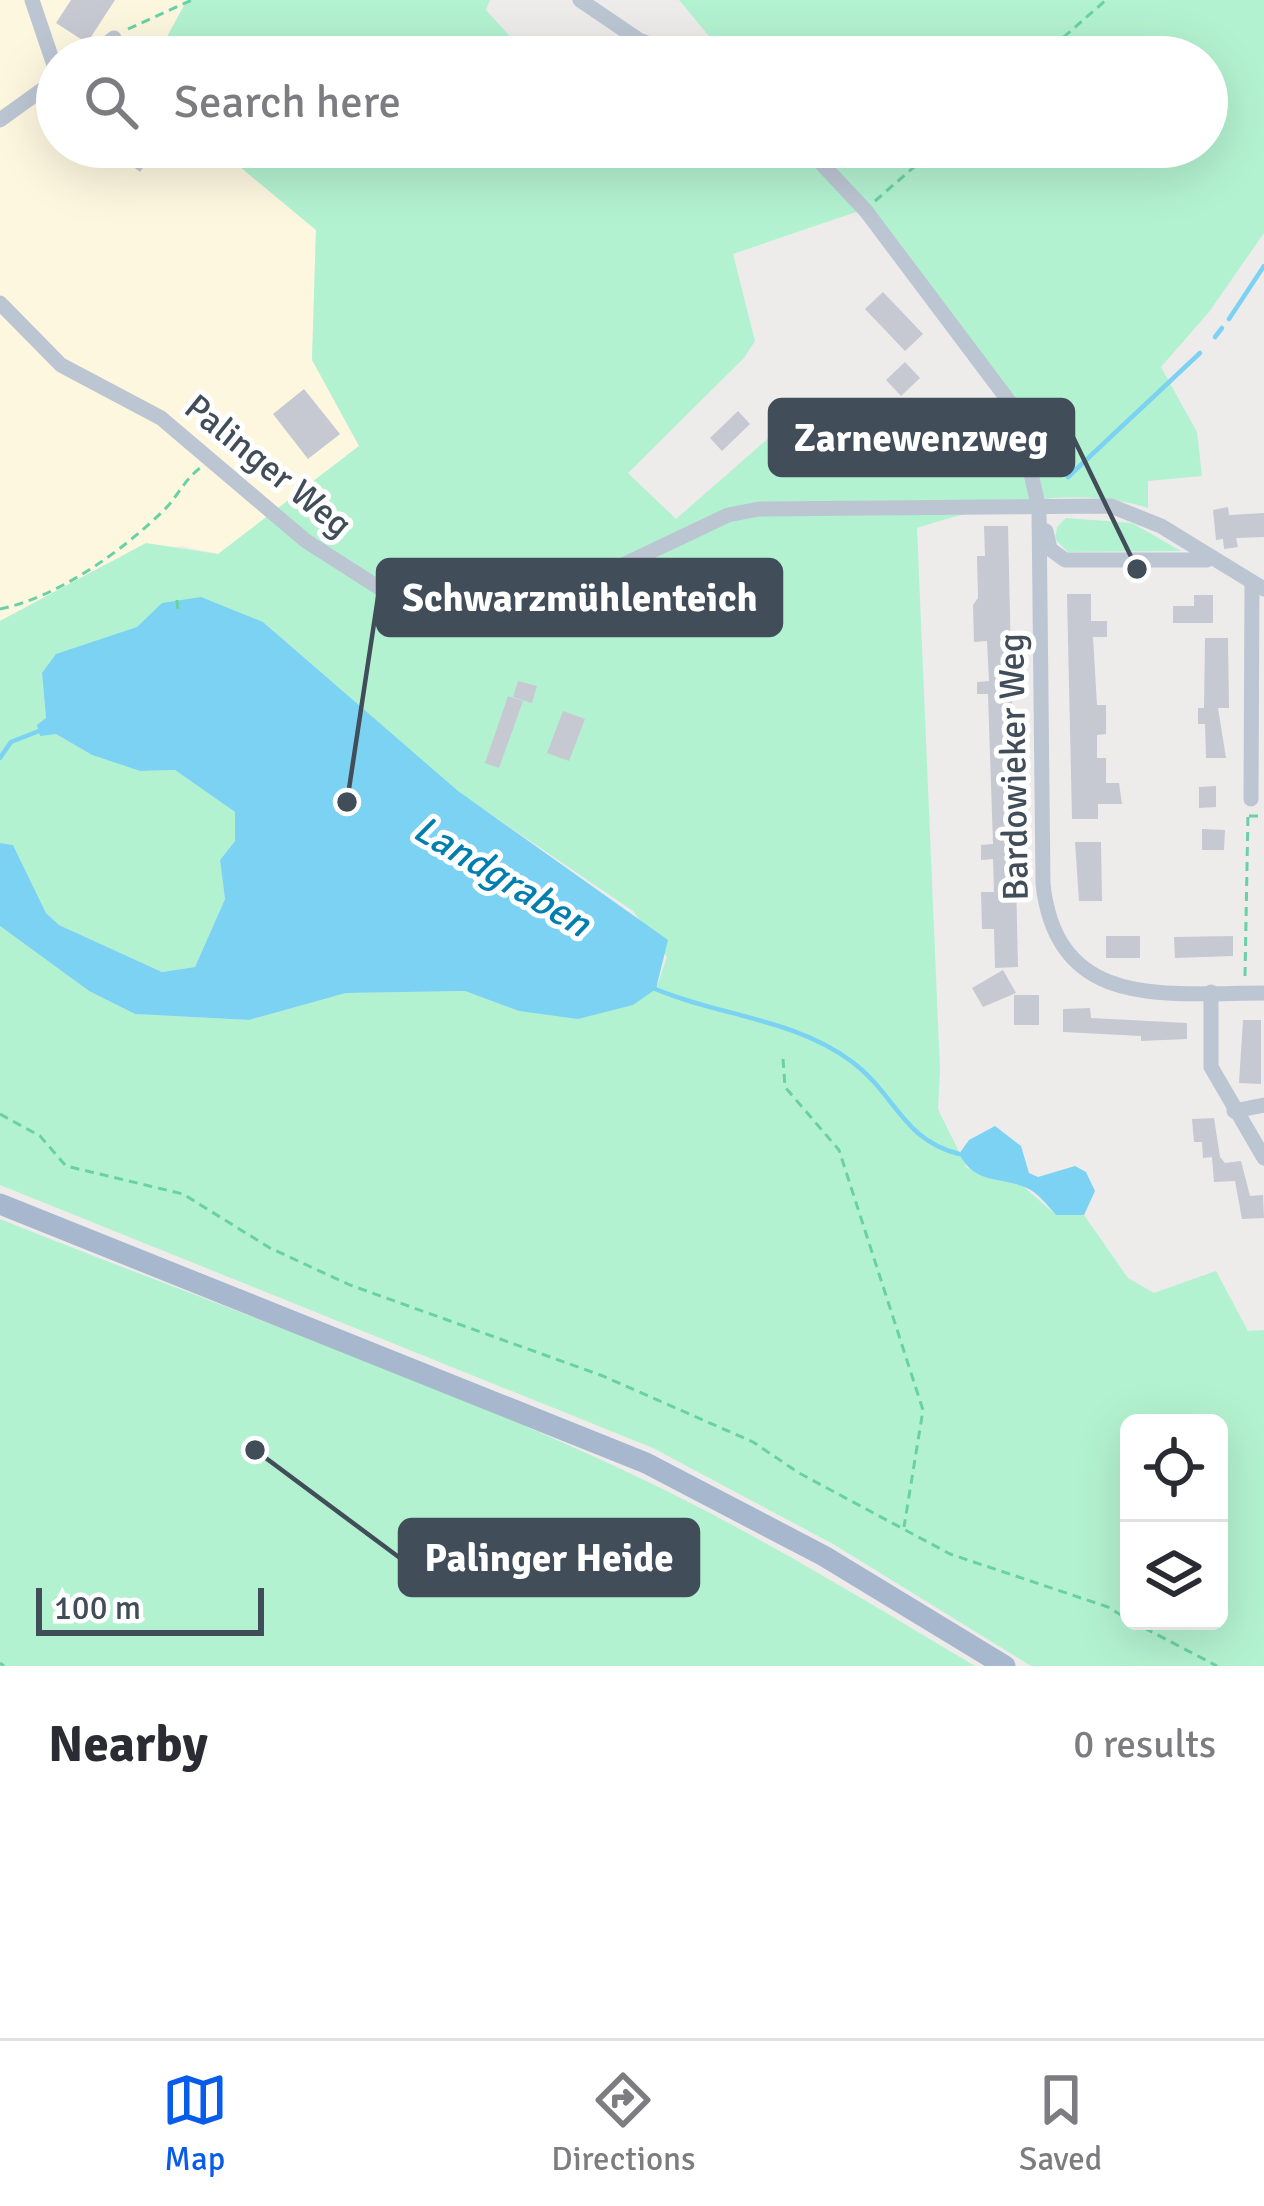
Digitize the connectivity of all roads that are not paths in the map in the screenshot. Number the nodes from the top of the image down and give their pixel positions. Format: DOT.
graph roads {
  1 [pos="32,0"];
  2 [pos="580,0"];
  3 [pos="44,36"];
  4 [pos="633,36"];
  5 [pos="36,92"];
  6 [pos="0,120"];
  7 [pos="826,168"];
  8 [pos="0,303"];
  9 [pos="1072,506"];
  10 [pos="1039,509"];
  11 [pos="1210,560"];
  12 [pos="1258,586"];
  13 [pos="1249,807"];
  14 [pos="1211,992"];
  15 [pos="1264,992"];
  16 [pos="1264,1105"];
  17 [pos="1234,1111"];
  18 [pos="1264,1158"];
  19 [pos="0,1204"];
  20 [pos="1005,1666"];
  1 -- 3 [label="street"];
  2 -- 4 [label="street"];
  5 -- 6 [label="street"];
  7 -- 10 [label="street, Bardowieker Weg"];
  8 -- 10 [label="street, Palinger Weg"];
  9 -- 10 [label="street, Palinger Weg"];
  9 -- 11 [label="street, Palinger Weg"];
  9 -- 11 [label="street"];
  10 -- 14 [label="street, Bardowieker Weg"];
  11 -- 12 [label="street, Palinger Weg"];
  12 -- 13 [label="street"];
  14 -- 15 [label="street, Bardowieker Weg"];
  14 -- 17 [label="street"];
  16 -- 17 [label="street"];
  17 -- 18 [label="street"];
  19 -- 20 [label="main road"];
}
